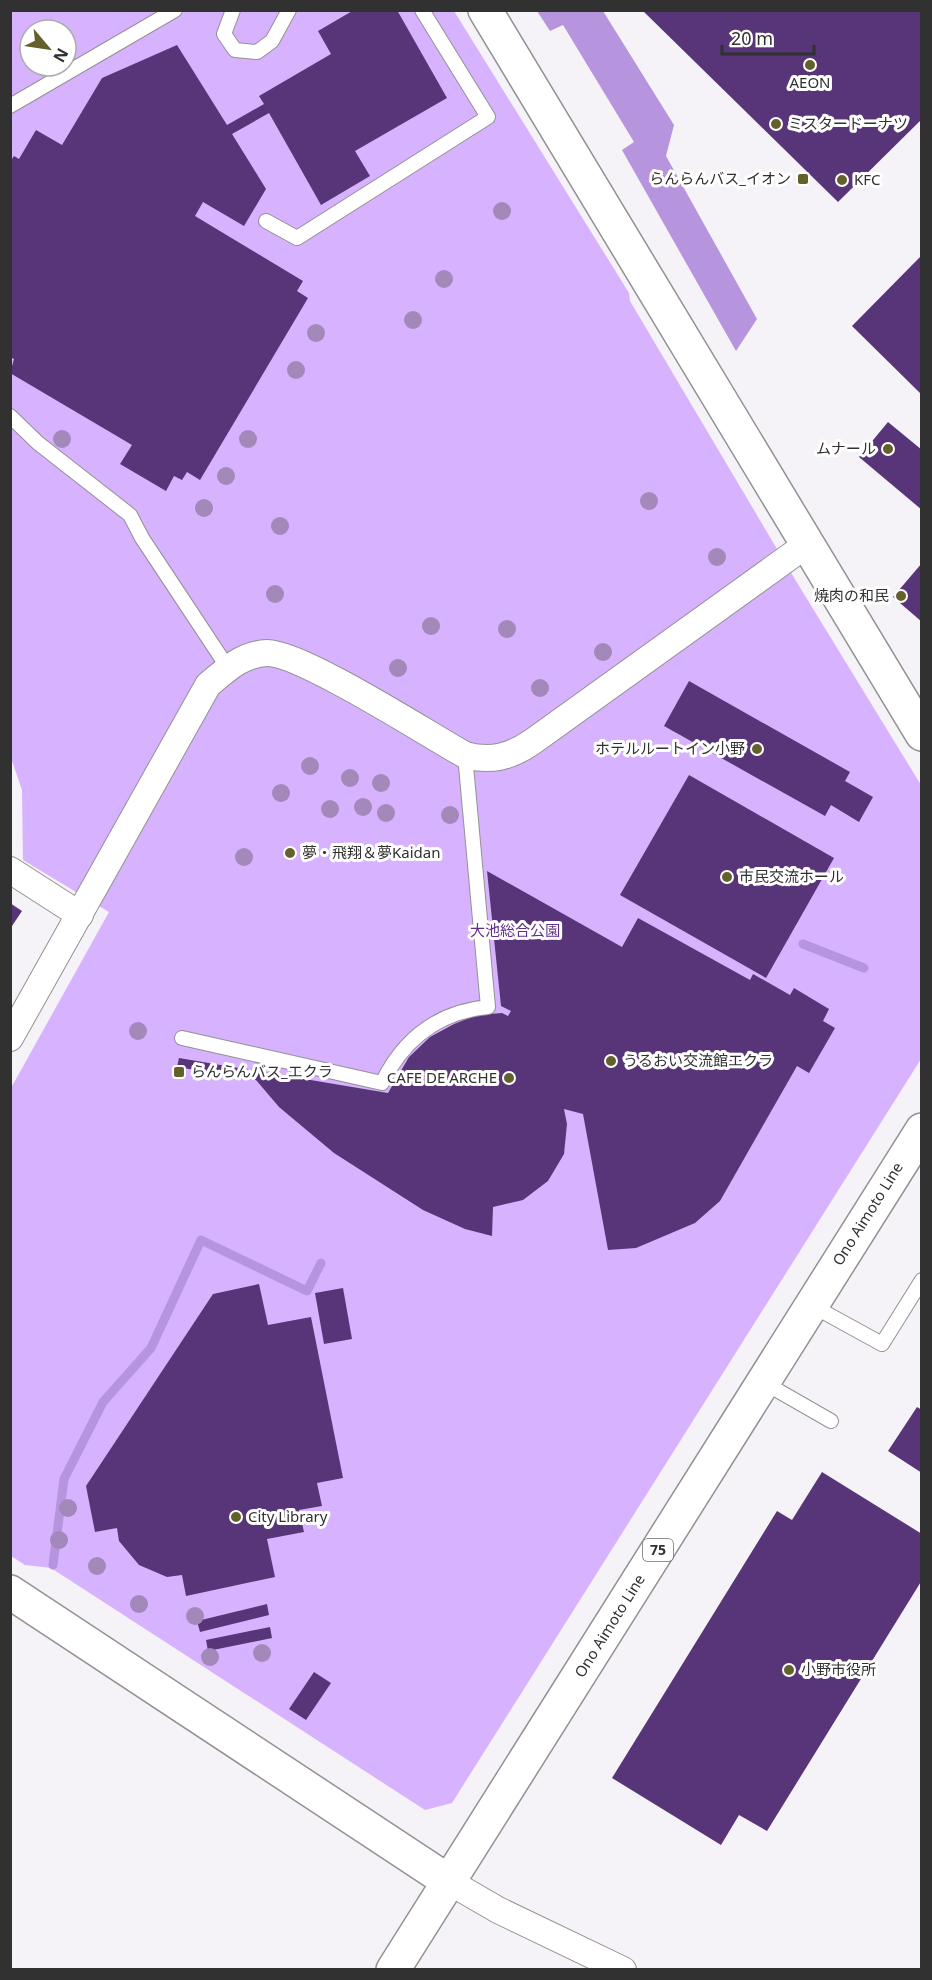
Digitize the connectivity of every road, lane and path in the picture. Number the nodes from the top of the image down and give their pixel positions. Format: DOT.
graph roads {
  1 [pos="175,10"];
  2 [pos="233,10"];
  3 [pos="289,10"];
  4 [pos="422,10"];
  5 [pos="485,10"];
  6 [pos="10,106"];
  7 [pos="266,221"];
  8 [pos="10,416"];
  9 [pos="806,545"];
  10 [pos="228,668"];
  11 [pos="921,734"];
  12 [pos="465,755"];
  13 [pos="10,870"];
  14 [pos="80,915"];
  15 [pos="10,1038"];
  16 [pos="182,1038"];
  17 [pos="921,1130"];
  18 [pos="921,1280"];
  19 [pos="812,1305"];
  20 [pos="763,1382"];
  21 [pos="831,1421"];
  22 [pos="10,1592"];
  23 [pos="448,1881"];
  24 [pos="393,1970"];
  25 [pos="622,1970"];
  1 -- 6 [label="lane"];
  2 -- 3 [label="lane"];
  4 -- 7 [label="lane"];
  5 -- 9 [label="street"];
  8 -- 10 [label="lane"];
  9 -- 11 [label="street"];
  9 -- 12 [label="street"];
  10 -- 12 [label="street"];
  10 -- 14 [label="street"];
  12 -- 16 [label="lane"];
  13 -- 14 [label="street"];
  14 -- 15 [label="street"];
  17 -- 19 [label="street, Ono Aimoto Line / 75"];
  18 -- 19 [label="lane"];
  19 -- 20 [label="street, Ono Aimoto Line / 75"];
  20 -- 21 [label="lane"];
  20 -- 23 [label="street, Ono Aimoto Line / 75"];
  22 -- 23 [label="street"];
  23 -- 24 [label="street, Ono Aimoto Line / 75"];
  23 -- 25 [label="street"];
}
